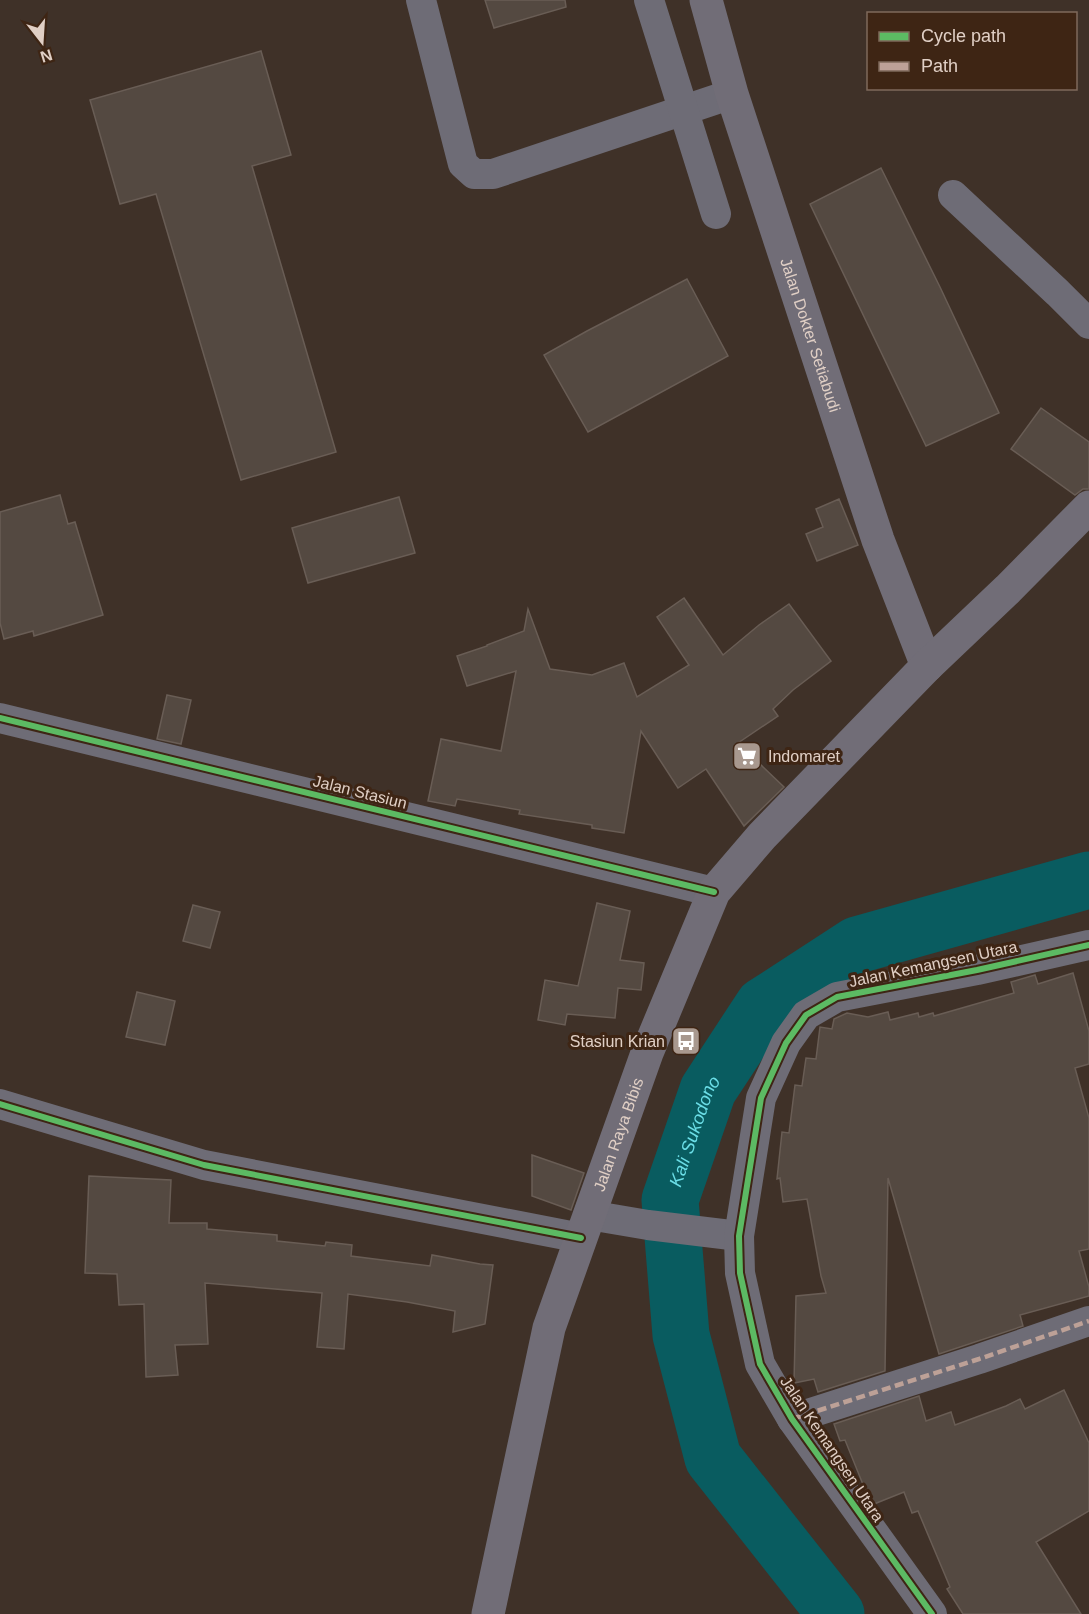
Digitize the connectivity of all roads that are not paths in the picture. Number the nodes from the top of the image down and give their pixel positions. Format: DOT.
graph roads {
  1 [pos="421,0"];
  2 [pos="649,0"];
  3 [pos="706,0"];
  4 [pos="732,94"];
  5 [pos="683,110"];
  6 [pos="953,195"];
  7 [pos="716,214"];
  8 [pos="1089,324"];
  9 [pos="1089,507"];
  10 [pos="927,666"];
  11 [pos="0,718"];
  12 [pos="714,892"];
  13 [pos="1089,945"];
  14 [pos="0,1104"];
  15 [pos="585,1227"];
  16 [pos="731,1235"];
  17 [pos="1089,1321"];
  18 [pos="792,1419"];
  19 [pos="488,1614"];
  20 [pos="932,1614"];
  1 -- 5 [label="street"];
  2 -- 5 [label="street"];
  3 -- 4 [label="main road, Jalan Dokter Setiabudi"];
  4 -- 5 [label="street"];
  4 -- 10 [label="main road, Jalan Dokter Setiabudi"];
  5 -- 7 [label="street"];
  6 -- 8 [label="street"];
  9 -- 10 [label="main road, Jalan Raya Bibis"];
  10 -- 12 [label="main road, Jalan Raya Bibis"];
  11 -- 12 [label="street, Jalan Stasiun"];
  12 -- 15 [label="main road, Jalan Raya Bibis"];
  13 -- 16 [label="street, Jalan Kemangsen Utara"];
  14 -- 15 [label="street"];
  15 -- 16 [label="street"];
  15 -- 19 [label="main road, Jalan Raya Bibis"];
  16 -- 18 [label="street, Jalan Kemangsen Utara"];
  17 -- 18 [label="street"];
  18 -- 20 [label="street, Jalan Kemangsen Utara"];
}
